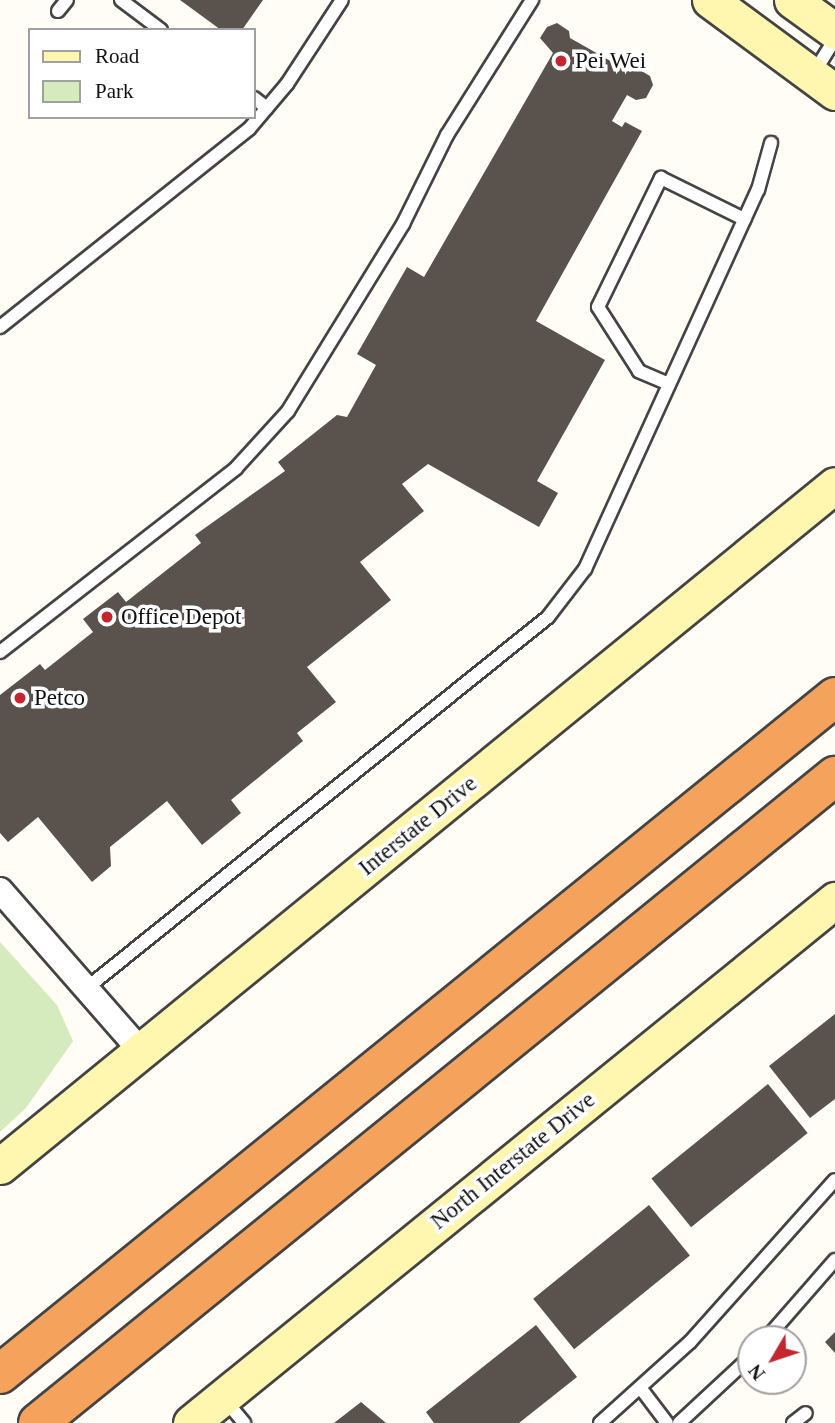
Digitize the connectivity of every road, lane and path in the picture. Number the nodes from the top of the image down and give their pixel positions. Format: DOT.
graph roads {
  1 [pos="67,0"];
  2 [pos="121,0"];
  3 [pos="342,0"];
  4 [pos="531,0"];
  5 [pos="710,0"];
  6 [pos="792,0"];
  7 [pos="58,11"];
  8 [pos="158,28"];
  9 [pos="835,31"];
  10 [pos="835,39"];
  11 [pos="824,84"];
  12 [pos="256,100"];
  13 [pos="267,108"];
  14 [pos="771,143"];
  15 [pos="744,219"];
  16 [pos="0,327"];
  17 [pos="669,384"];
  18 [pos="835,485"];
  19 [pos="0,652"];
  20 [pos="835,696"];
  21 [pos="835,776"];
  22 [pos="0,890"];
  23 [pos="835,900"];
  24 [pos="11,916"];
  25 [pos="88,987"];
  26 [pos="141,1051"];
  27 [pos="0,1166"];
  28 [pos="835,1180"];
  29 [pos="823,1194"];
  30 [pos="835,1203"];
  31 [pos="835,1260"];
  32 [pos="778,1325"];
  33 [pos="737,1369"];
  34 [pos="0,1374"];
  35 [pos="642,1390"];
  36 [pos="233,1410"];
  37 [pos="806,1413"];
  38 [pos="38,1423"];
  39 [pos="191,1423"];
  40 [pos="600,1423"];
  41 [pos="667,1423"];
  42 [pos="679,1423"];
  43 [pos="793,1423"];
  1 -- 7 [label="lane"];
  2 -- 8 [label="lane"];
  3 -- 13 [label="lane"];
  4 -- 19 [label="lane"];
  5 -- 11 [label="street"];
  6 -- 9 [label="street"];
  10 -- 11 [label="lane"];
  12 -- 13 [label="lane"];
  13 -- 16 [label="lane"];
  14 -- 15 [label="lane"];
  15 -- 17 [label="lane"];
  15 -- 17 [label="lane"];
  17 -- 25 [label="lane"];
  18 -- 26 [label="street, Interstate Drive"];
  20 -- 34 [label="highway"];
  21 -- 38 [label="highway"];
  22 -- 24 [label="street"];
  23 -- 36 [label="street, North Interstate Drive"];
  24 -- 25 [label="street"];
  25 -- 26 [label="street"];
  26 -- 27 [label="street, Interstate Drive"];
  28 -- 29 [label="lane"];
  29 -- 30 [label="lane"];
  29 -- 35 [label="lane"];
  31 -- 32 [label="lane"];
  33 -- 42 [label="lane"];
  35 -- 40 [label="lane"];
  35 -- 41 [label="lane"];
  36 -- 39 [label="street, North Interstate Drive"];
  37 -- 43 [label="lane"];
}
